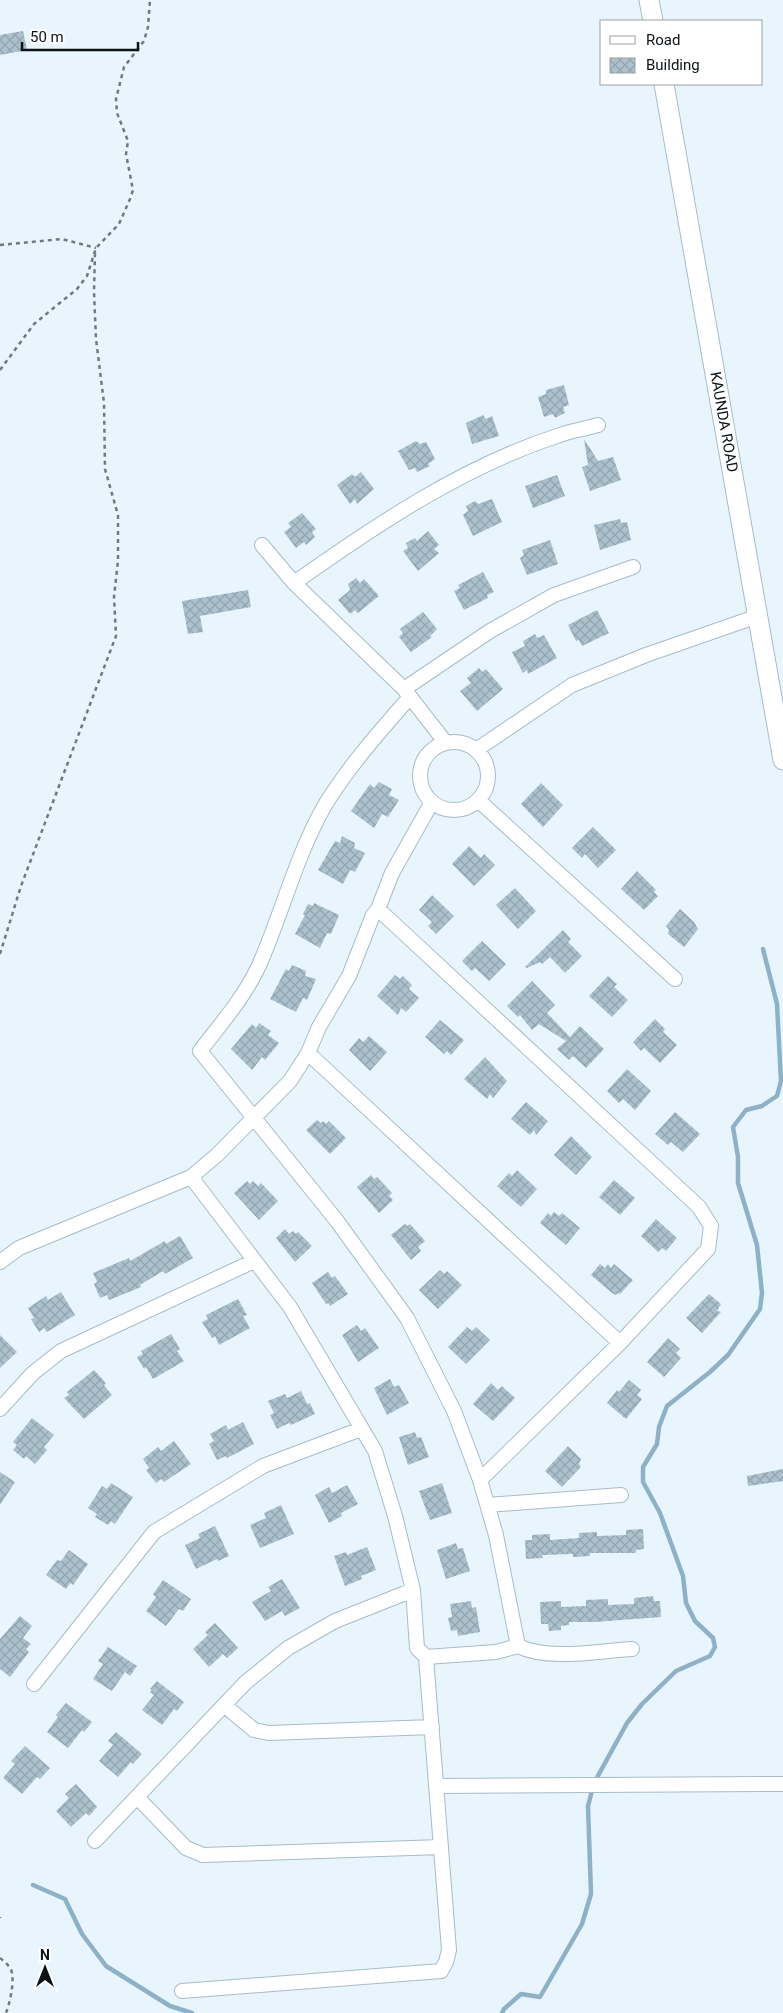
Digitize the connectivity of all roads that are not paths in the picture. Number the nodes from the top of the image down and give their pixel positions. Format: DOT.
graph roads {
  1 [pos="649,0"];
  2 [pos="653,20"];
  3 [pos="664,85"];
  4 [pos="598,425"];
  5 [pos="262,545"];
  6 [pos="633,567"];
  7 [pos="294,583"];
  8 [pos="758,616"];
  9 [pos="407,693"];
  10 [pos="778,703"];
  11 [pos="446,743"];
  12 [pos="476,750"];
  13 [pos="783,760"];
  14 [pos="478,800"];
  15 [pos="432,802"];
  16 [pos="378,909"];
  17 [pos="675,979"];
  18 [pos="308,1053"];
  19 [pos="253,1119"];
  20 [pos="191,1177"];
  21 [pos="254,1261"];
  22 [pos="0,1262"];
  23 [pos="620,1343"];
  24 [pos="0,1409"];
  25 [pos="361,1429"];
  26 [pos="480,1480"];
  27 [pos="621,1496"];
  28 [pos="488,1505"];
  29 [pos="413,1590"];
  30 [pos="518,1646"];
  31 [pos="632,1649"];
  32 [pos="426,1657"];
  33 [pos="34,1684"];
  34 [pos="224,1705"];
  35 [pos="432,1727"];
  36 [pos="783,1784"];
  37 [pos="436,1786"];
  38 [pos="137,1797"];
  39 [pos="95,1842"];
  40 [pos="441,1847"];
  41 [pos="182,1991"];
  1 -- 2 [label="main road"];
  3 -- 8 [label="main road, KAUNDA ROAD"];
  4 -- 7 [label="street"];
  5 -- 7 [label="street"];
  6 -- 9 [label="street"];
  7 -- 9 [label="street"];
  8 -- 10 [label="main road, KAUNDA ROAD"];
  8 -- 12 [label="street"];
  9 -- 11 [label="street"];
  9 -- 19 [label="street"];
  10 -- 13 [label="main road, KAUNDA ROAD"];
  11 -- 12 [label="street"];
  11 -- 15 [label="street"];
  12 -- 14 [label="street"];
  14 -- 15 [label="street"];
  14 -- 17 [label="street"];
  15 -- 16 [label="street"];
  16 -- 18 [label="street"];
  16 -- 23 [label="street"];
  18 -- 19 [label="street"];
  18 -- 23 [label="street"];
  19 -- 20 [label="street"];
  19 -- 26 [label="street"];
  20 -- 21 [label="street"];
  20 -- 22 [label="street"];
  21 -- 24 [label="street"];
  21 -- 25 [label="street"];
  23 -- 26 [label="street"];
  25 -- 29 [label="street"];
  25 -- 33 [label="street"];
  26 -- 28 [label="street"];
  27 -- 28 [label="street"];
  28 -- 30 [label="street"];
  29 -- 32 [label="street"];
  29 -- 34 [label="street"];
  30 -- 31 [label="street"];
  30 -- 32 [label="street"];
  32 -- 35 [label="street"];
  34 -- 35 [label="street"];
  34 -- 38 [label="street"];
  35 -- 37 [label="street"];
  36 -- 37 [label="street"];
  37 -- 40 [label="street"];
  38 -- 39 [label="street"];
  38 -- 40 [label="street"];
  40 -- 41 [label="street"];
}
